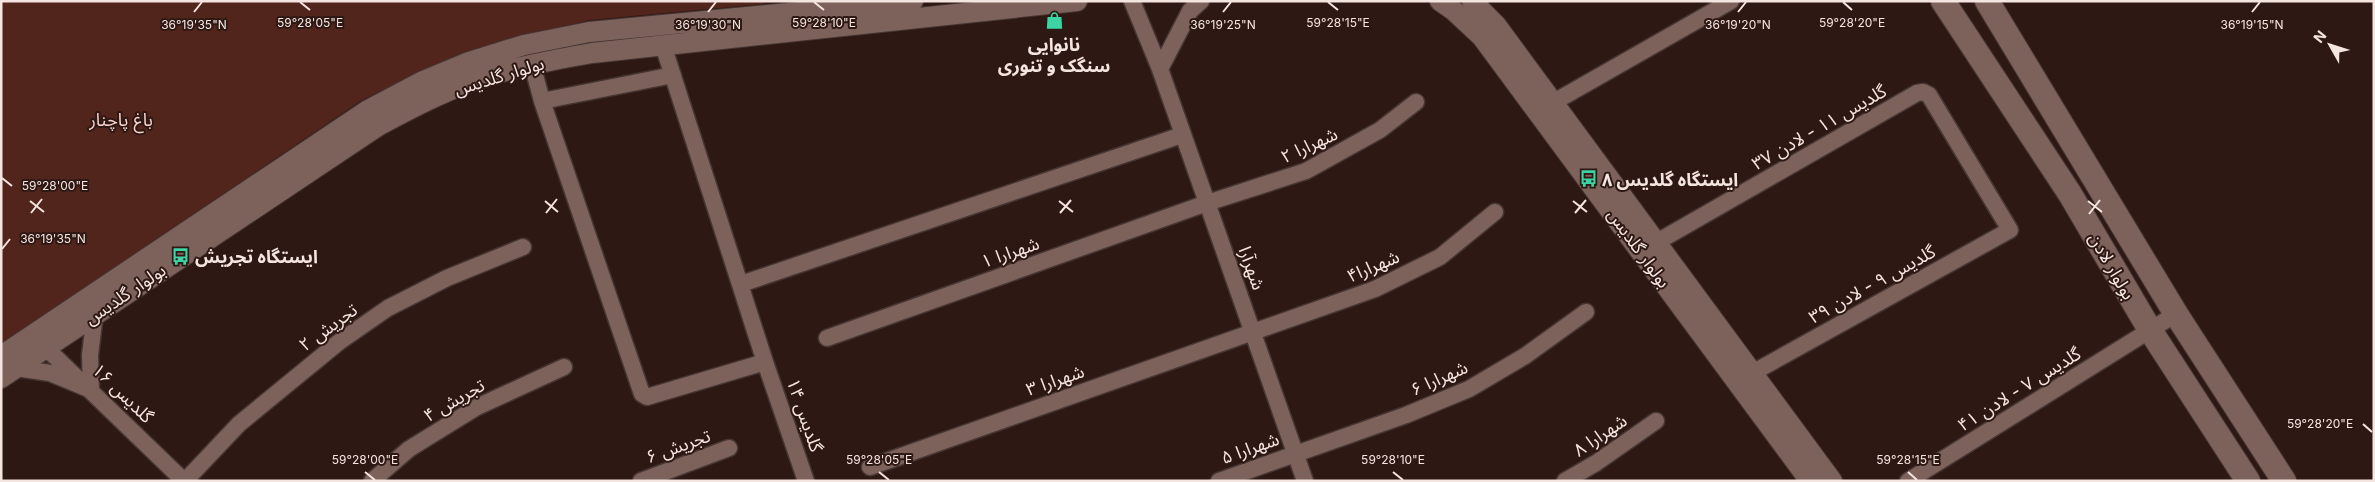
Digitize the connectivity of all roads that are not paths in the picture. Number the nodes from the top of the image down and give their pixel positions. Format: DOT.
graph roads {
  1 [pos="795,1"];
  2 [pos="913,1"];
  3 [pos="1077,1"];
  4 [pos="1132,1"];
  5 [pos="1201,1"];
  6 [pos="1440,1"];
  7 [pos="1472,1"];
  8 [pos="1731,1"];
  9 [pos="1943,1"];
  10 [pos="1986,1"];
  11 [pos="848,5"];
  12 [pos="780,14"];
  13 [pos="663,45"];
  14 [pos="532,64"];
  15 [pos="1160,69"];
  16 [pos="673,75"];
  17 [pos="1923,92"];
  18 [pos="542,101"];
  19 [pos="1416,102"];
  20 [pos="1554,102"];
  21 [pos="1182,135"];
  22 [pos="1208,203"];
  23 [pos="1495,212"];
  24 [pos="1657,242"];
  25 [pos="523,247"];
  26 [pos="741,284"];
  27 [pos="1586,312"];
  28 [pos="95,314"];
  29 [pos="2176,314"];
  30 [pos="2150,330"];
  31 [pos="1253,331"];
  32 [pos="827,338"];
  33 [pos="40,341"];
  34 [pos="766,362"];
  35 [pos="6,367"];
  36 [pos="564,367"];
  37 [pos="1754,372"];
  38 [pos="91,390"];
  39 [pos="1656,421"];
  40 [pos="729,448"];
  41 [pos="1295,453"];
  42 [pos="870,466"];
  43 [pos="185,481"];
  44 [pos="372,481"];
  45 [pos="641,481"];
  46 [pos="806,481"];
  47 [pos="1219,481"];
  48 [pos="1305,481"];
  49 [pos="1565,481"];
  50 [pos="1810,481"];
  51 [pos="1832,481"];
  52 [pos="1908,481"];
  53 [pos="2248,481"];
  54 [pos="2284,481"];
  1 -- 12 [label="street"];
  2 -- 11 [label="street, بولوار گلدیس"];
  3 -- 13 [label="street, بولوار گلدیس"];
  4 -- 15 [label="street, شهرآرا"];
  5 -- 15 [label="street"];
  6 -- 50 [label="street, بولوار گلدیس"];
  7 -- 20 [label="street, بولوار گلدیس"];
  8 -- 20 [label="street"];
  9 -- 30 [label="main road, بولوار لادن"];
  10 -- 29 [label="main road, بولوار لادن"];
  11 -- 12 [label="street, بولوار گلدیس"];
  12 -- 33 [label="street, بولوار گلدیس"];
  13 -- 14 [label="street, بولوار گلدیس"];
  13 -- 16 [label="street, گلدیس ۱۴"];
  14 -- 18 [label="street"];
  14 -- 28 [label="street, بولوار گلدیس"];
  15 -- 21 [label="street, شهرآرا"];
  16 -- 18 [label="street"];
  16 -- 26 [label="street, گلدیس ۱۴"];
  17 -- 24 [label="street, گلدیس ۱۱ - لادن ۳۷"];
  17 -- 37 [label="street, گلدیس ۹ - لادن ۳۹"];
  18 -- 34 [label="street"];
  19 -- 22 [label="street, شهرارا ۲"];
  20 -- 24 [label="street, بولوار گلدیس"];
  21 -- 22 [label="street, شهرآرا"];
  21 -- 26 [label="street"];
  22 -- 31 [label="street, شهرآرا"];
  22 -- 32 [label="street, شهرارا ۱"];
  23 -- 31 [label="street, شهرارا۴"];
  24 -- 37 [label="street, بولوار گلدیس"];
  25 -- 43 [label="street, تجریش ۲"];
  26 -- 34 [label="street, گلدیس ۱۴"];
  27 -- 41 [label="street, شهرارا ۶"];
  28 -- 33 [label="street, بولوار گلدیس"];
  28 -- 38 [label="street"];
  29 -- 30 [label="street, گلدیس ۷ - لادن ۴۱"];
  29 -- 54 [label="main road, بولوار لادن"];
  30 -- 52 [label="street, گلدیس ۷ - لادن ۴۱"];
  30 -- 53 [label="main road, بولوار لادن"];
  31 -- 41 [label="street, شهرآرا"];
  31 -- 42 [label="street, شهرارا ۳"];
  33 -- 35 [label="street, بولوار گلدیس"];
  33 -- 38 [label="street, گلدیس ۱۶"];
  34 -- 46 [label="street, گلدیس ۱۴"];
  35 -- 38 [label="street"];
  36 -- 44 [label="street, تجریش ۴"];
  37 -- 51 [label="street, بولوار گلدیس"];
  38 -- 43 [label="street, گلدیس ۱۶"];
  39 -- 49 [label="street, شهرارا ۸"];
  40 -- 45 [label="street, تجریش ۶"];
  41 -- 47 [label="street, شهرارا ۵"];
  41 -- 48 [label="street, شهرآرا"];
}
